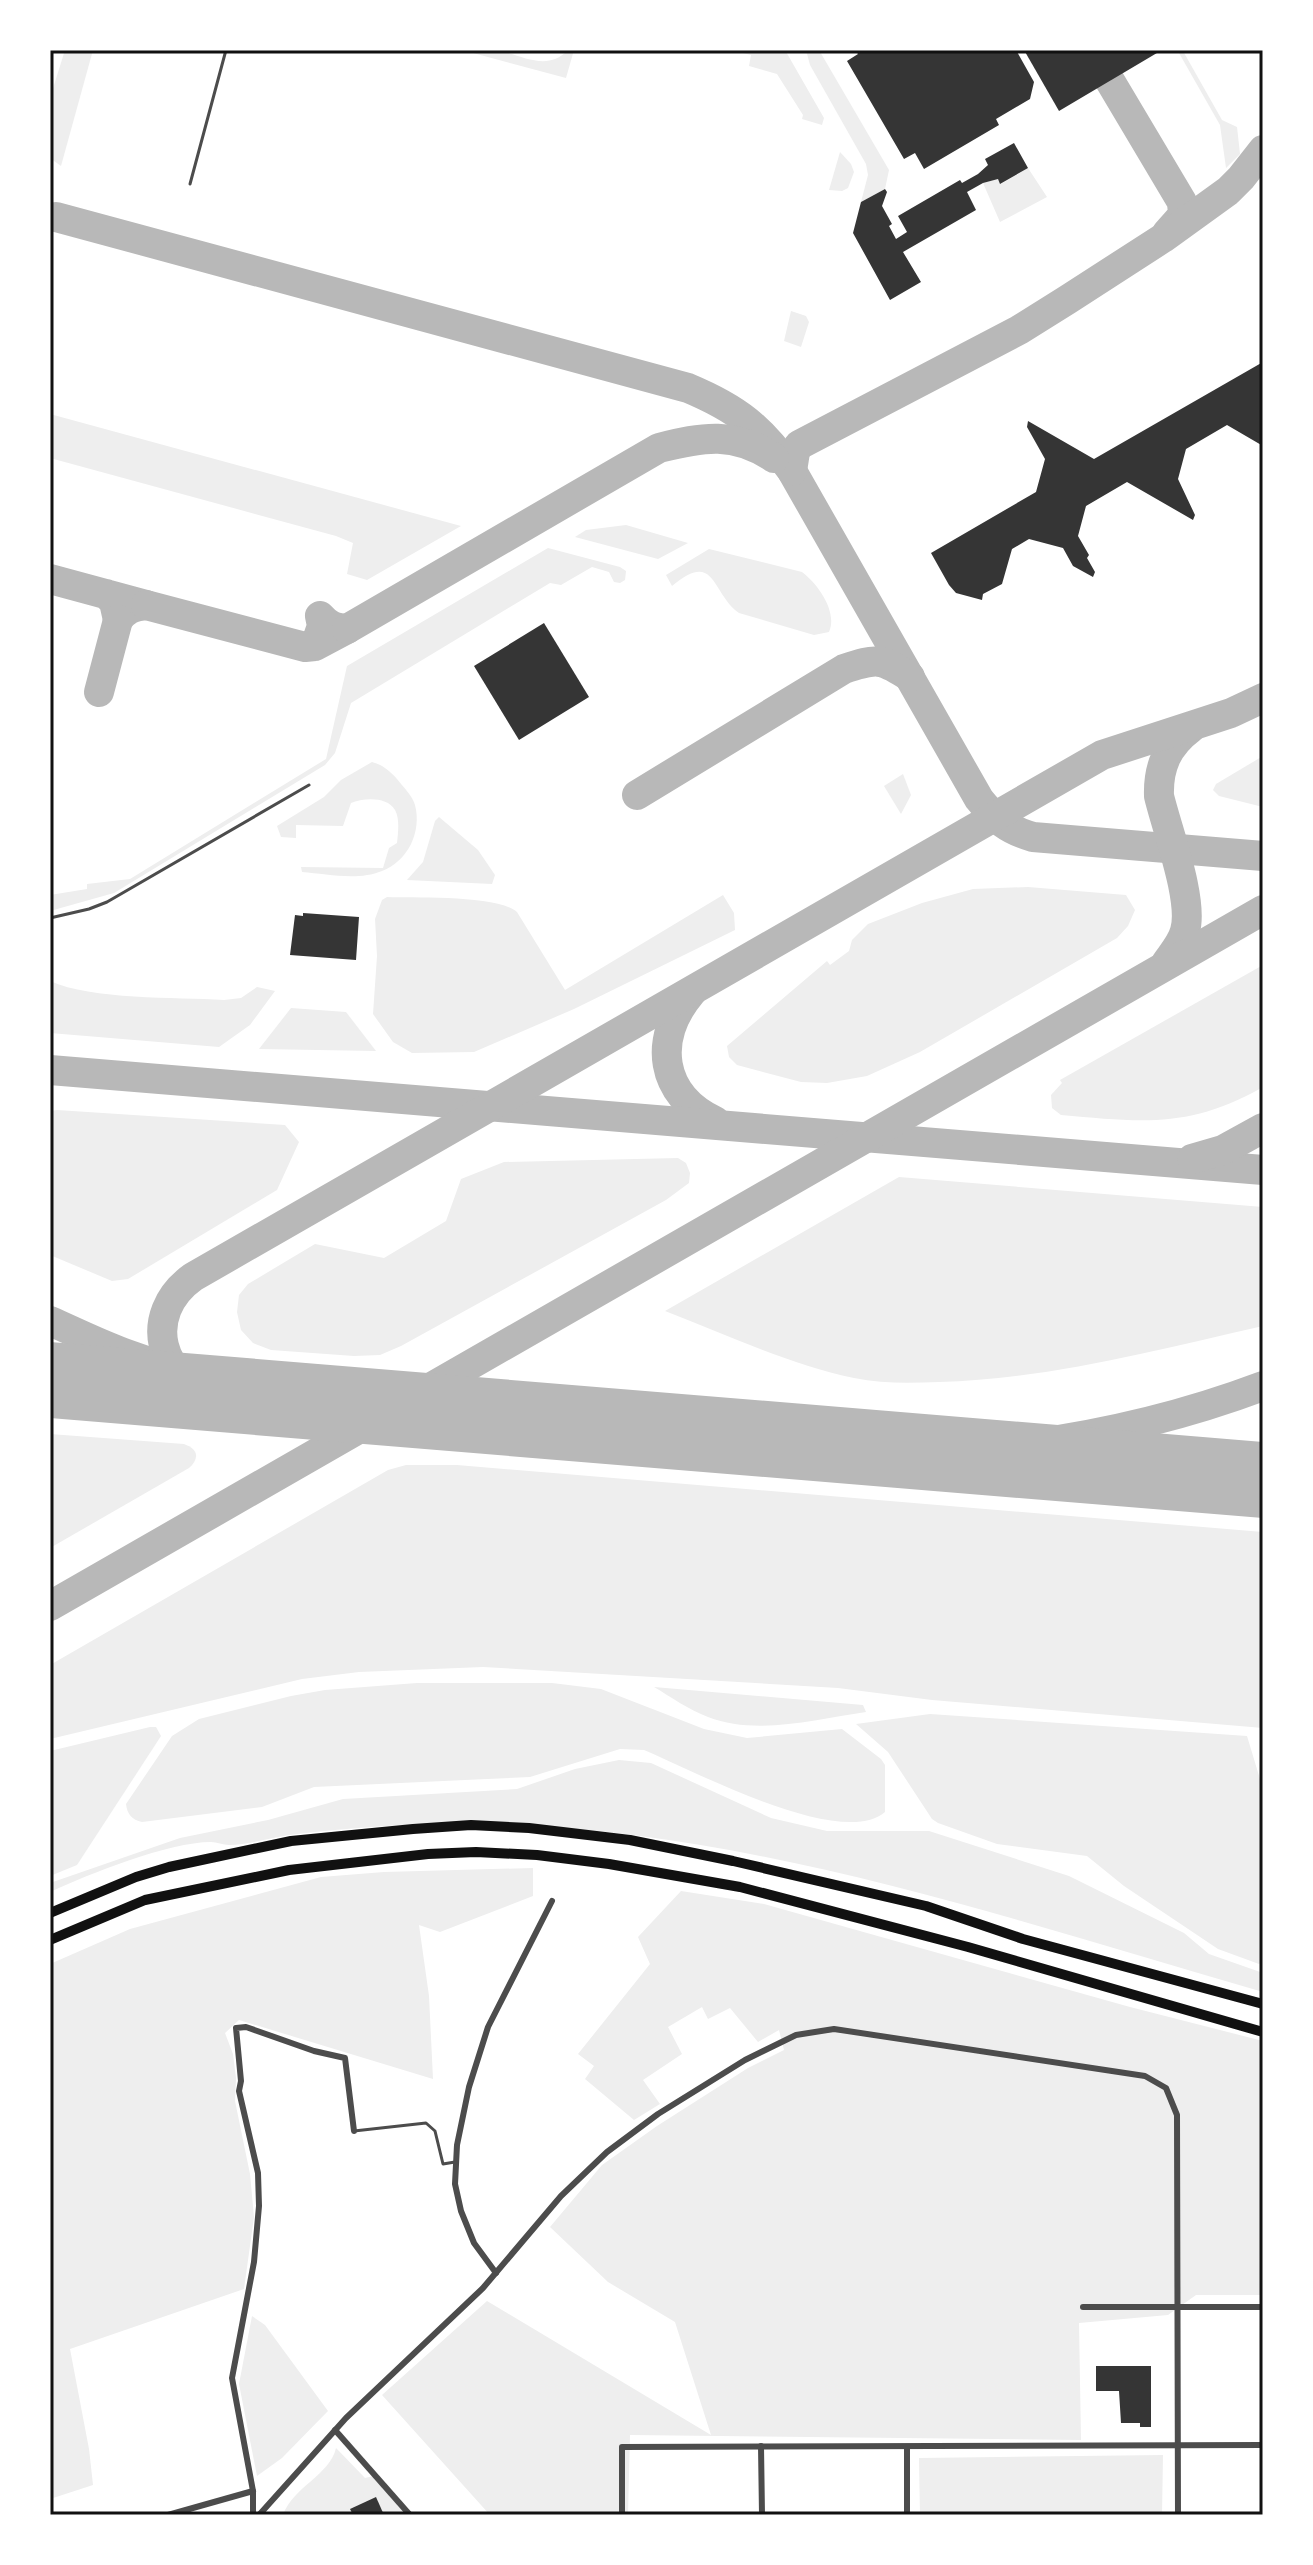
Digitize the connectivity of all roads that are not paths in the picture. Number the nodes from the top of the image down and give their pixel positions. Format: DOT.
graph roads {
  1 [pos="226,50"];
  2 [pos="190,184"];
  3 [pos="309,785"];
  4 [pos="50,918"];
  5 [pos="552,1901"];
  6 [pos="50,1913"];
  7 [pos="50,1940"];
  8 [pos="1263,2004"];
  9 [pos="1263,2032"];
  10 [pos="354,2131"];
  11 [pos="457,2162"];
  12 [pos="496,2273"];
  13 [pos="1083,2307"];
  14 [pos="1177,2307"];
  15 [pos="1263,2307"];
  16 [pos="335,2430"];
  17 [pos="1263,2445"];
  18 [pos="761,2446"];
  19 [pos="1178,2446"];
  20 [pos="907,2447"];
  21 [pos="253,2491"];
  22 [pos="168,2515"];
  23 [pos="256,2515"];
  24 [pos="410,2515"];
  25 [pos="622,2515"];
  26 [pos="762,2515"];
  27 [pos="907,2515"];
  28 [pos="1178,2515"];
  1 -- 2 [label="lane"];
  3 -- 4 [label="lane"];
  5 -- 11 [label="street"];
  6 -- 8 [label="main road"];
  7 -- 9 [label="main road"];
  10 -- 11 [label="lane"];
  10 -- 21 [label="street"];
  11 -- 12 [label="street"];
  12 -- 14 [label="street"];
  12 -- 16 [label="street"];
  13 -- 14 [label="street"];
  14 -- 15 [label="street"];
  14 -- 19 [label="street"];
  16 -- 23 [label="street"];
  16 -- 24 [label="street"];
  17 -- 19 [label="street"];
  18 -- 20 [label="street"];
  18 -- 25 [label="street"];
  18 -- 26 [label="street"];
  19 -- 20 [label="street"];
  19 -- 28 [label="street"];
  20 -- 27 [label="street"];
  21 -- 22 [label="street"];
  21 -- 23 [label="street"];
}
